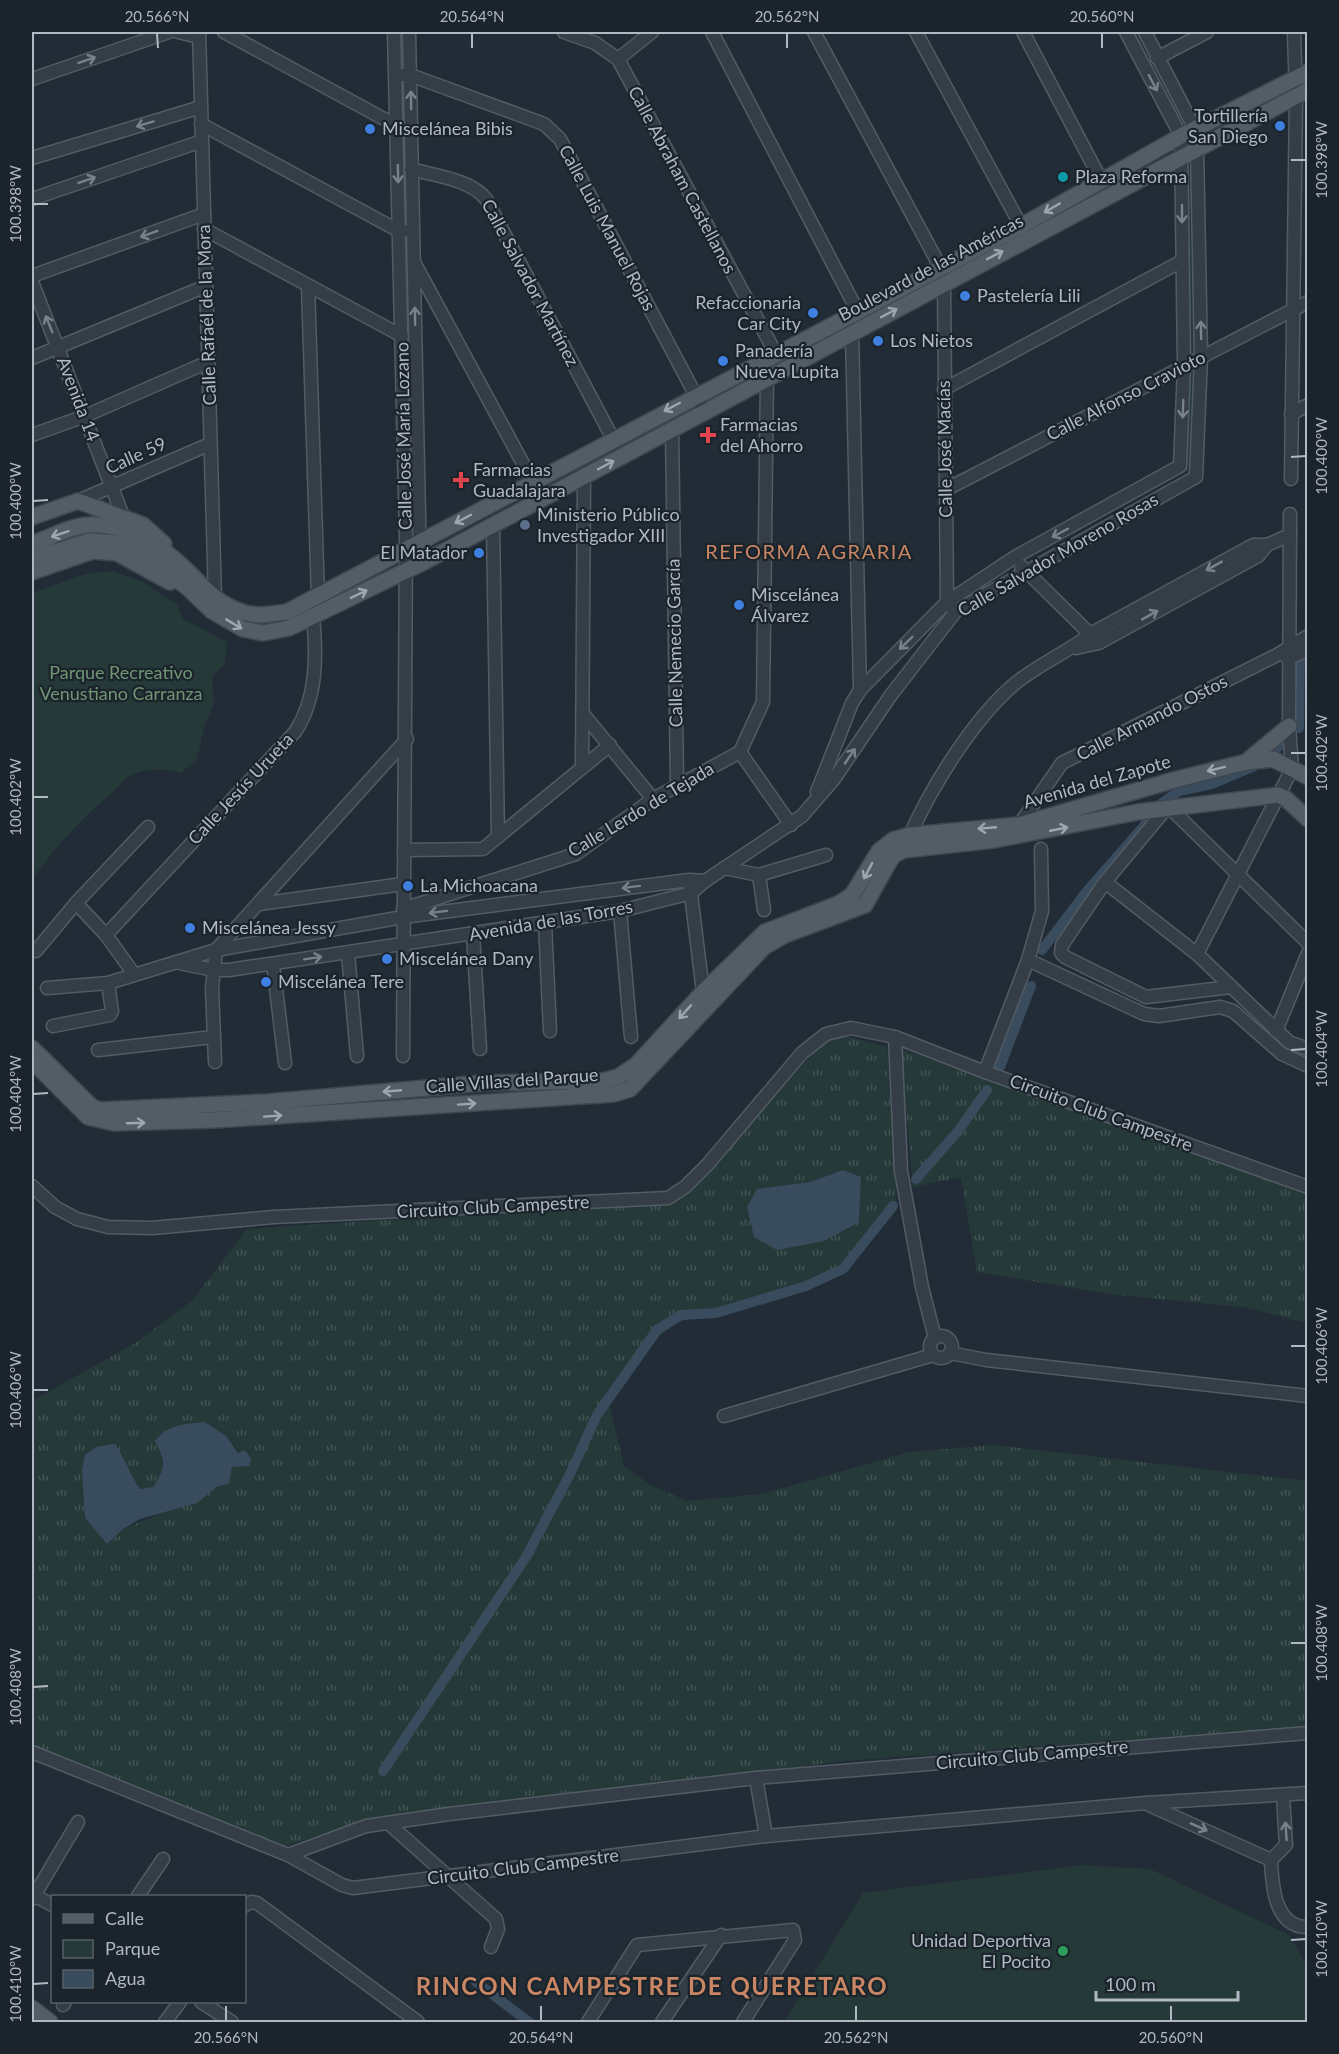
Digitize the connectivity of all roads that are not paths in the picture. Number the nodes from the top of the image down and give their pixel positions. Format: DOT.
graph roads {
  1 [pos="169,32"];
  2 [pos="178,32"];
  3 [pos="224,32"];
  4 [pos="394,32"];
  5 [pos="409,32"];
  6 [pos="564,32"];
  7 [pos="652,32"];
  8 [pos="712,32"];
  9 [pos="814,32"];
  10 [pos="916,32"];
  11 [pos="1023,32"];
  12 [pos="1126,32"];
  13 [pos="1145,32"];
  14 [pos="1207,32"];
  15 [pos="1294,32"];
  16 [pos="199,34"];
  17 [pos="596,37"];
  18 [pos="1157,58"];
  19 [pos="618,59"];
  20 [pos="410,75"];
  21 [pos="396,76"];
  22 [pos="1301,76"];
  23 [pos="32,79"];
  24 [pos="1302,93"];
  25 [pos="201,107"];
  26 [pos="201,124"];
  27 [pos="397,126"];
  28 [pos="1195,129"];
  29 [pos="1181,136"];
  30 [pos="202,141"];
  31 [pos="1197,147"];
  32 [pos="1182,155"];
  33 [pos="32,158"];
  34 [pos="411,169"];
  35 [pos="1101,180"];
  36 [pos="32,199"];
  37 [pos="204,214"];
  38 [pos="1021,226"];
  39 [pos="204,229"];
  40 [pos="399,231"];
  41 [pos="413,231"];
  42 [pos="414,261"];
  43 [pos="1182,261"];
  44 [pos="940,268"];
  45 [pos="32,276"];
  46 [pos="32,282"];
  47 [pos="944,284"];
  48 [pos="206,286"];
  49 [pos="308,286"];
  50 [pos="1308,302"];
  51 [pos="1292,310"];
  52 [pos="858,312"];
  53 [pos="852,333"];
  54 [pos="402,336"];
  55 [pos="58,347"];
  56 [pos="776,354"];
  57 [pos="1201,357"];
  58 [pos="32,358"];
  59 [pos="208,362"];
  60 [pos="1184,366"];
  61 [pos="767,378"];
  62 [pos="944,389"];
  63 [pos="696,395"];
  64 [pos="1308,405"];
  65 [pos="704,411"];
  66 [pos="1291,414"];
  67 [pos="85,416"];
  68 [pos="672,429"];
  69 [pos="32,435"];
  70 [pos="613,439"];
  71 [pos="210,444"];
  72 [pos="1170,473"];
  73 [pos="584,476"];
  74 [pos="1291,479"];
  75 [pos="533,482"];
  76 [pos="1179,487"];
  77 [pos="112,488"];
  78 [pos="945,490"];
  79 [pos="78,501"];
  80 [pos="1290,514"];
  81 [pos="123,516"];
  82 [pos="32,517"];
  83 [pos="493,525"];
  84 [pos="1290,534"];
  85 [pos="420,543"];
  86 [pos="32,544"];
  87 [pos="405,550"];
  88 [pos="1015,557"];
  89 [pos="32,559"];
  90 [pos="179,563"];
  91 [pos="420,564"];
  92 [pos="406,571"];
  93 [pos="1025,571"];
  94 [pos="32,572"];
  95 [pos="188,588"];
  96 [pos="318,597"];
  97 [pos="215,599"];
  98 [pos="952,606"];
  99 [pos="313,617"];
  100 [pos="1308,636"];
  101 [pos="1095,638"];
  102 [pos="1291,650"];
  103 [pos="1308,650"];
  104 [pos="860,690"];
  105 [pos="584,716"];
  106 [pos="1289,726"];
  107 [pos="407,739"];
  108 [pos="610,744"];
  109 [pos="740,752"];
  110 [pos="1246,762"];
  111 [pos="582,768"];
  112 [pos="1292,769"];
  113 [pos="1308,777"];
  114 [pos="677,785"];
  115 [pos="1278,795"];
  116 [pos="653,799"];
  117 [pos="813,801"];
  118 [pos="1168,810"];
  119 [pos="1308,819"];
  120 [pos="790,825"];
  121 [pos="1019,825"];
  122 [pos="148,827"];
  123 [pos="498,837"];
  124 [pos="914,841"];
  125 [pos="1041,849"];
  126 [pos="404,850"];
  127 [pos="826,855"];
  128 [pos="724,868"];
  129 [pos="1238,874"];
  130 [pos="759,875"];
  131 [pos="1105,882"];
  132 [pos="403,884"];
  133 [pos="690,886"];
  134 [pos="76,903"];
  135 [pos="259,904"];
  136 [pos="764,910"];
  137 [pos="620,911"];
  138 [pos="403,913"];
  139 [pos="545,923"];
  140 [pos="106,934"];
  141 [pos="473,934"];
  142 [pos="1308,943"];
  143 [pos="403,945"];
  144 [pos="216,950"];
  145 [pos="36,951"];
  146 [pos="348,953"];
  147 [pos="1308,953"];
  148 [pos="1197,954"];
  149 [pos="1028,960"];
  150 [pos="179,963"];
  151 [pos="273,964"];
  152 [pos="214,970"];
  153 [pos="134,974"];
  154 [pos="108,983"];
  155 [pos="1231,987"];
  156 [pos="47,988"];
  157 [pos="703,992"];
  158 [pos="53,1026"];
  159 [pos="1276,1030"];
  160 [pos="550,1031"];
  161 [pos="213,1037"];
  162 [pos="631,1037"];
  163 [pos="895,1037"];
  164 [pos="32,1048"];
  165 [pos="480,1049"];
  166 [pos="1308,1049"];
  167 [pos="98,1050"];
  168 [pos="357,1056"];
  169 [pos="403,1056"];
  170 [pos="32,1061"];
  171 [pos="214,1062"];
  172 [pos="285,1063"];
  173 [pos="1308,1066"];
  174 [pos="985,1072"];
  175 [pos="32,1186"];
  176 [pos="1308,1187"];
  177 [pos="935,1338"];
  178 [pos="950,1353"];
  179 [pos="933,1355"];
  180 [pos="1308,1396"];
  181 [pos="724,1416"];
  182 [pos="1308,1733"];
  183 [pos="32,1752"];
  184 [pos="756,1778"];
  185 [pos="1308,1793"];
  186 [pos="1283,1795"];
  187 [pos="1146,1803"];
  188 [pos="78,1822"];
  189 [pos="388,1823"];
  190 [pos="766,1836"];
  191 [pos="288,1855"];
  192 [pos="163,1859"];
  193 [pos="1271,1860"];
  194 [pos="448,1875"];
  195 [pos="139,1895"];
  196 [pos="32,1896"];
  197 [pos="248,1904"];
  198 [pos="51,1905"];
  199 [pos="1308,1927"];
  200 [pos="721,1935"];
  201 [pos="491,1947"];
  202 [pos="179,2003"];
  203 [pos="204,2003"];
  204 [pos="32,2008"];
  205 [pos="50,2022"];
  206 [pos="165,2022"];
  207 [pos="232,2022"];
  208 [pos="418,2022"];
  209 [pos="588,2022"];
  210 [pos="662,2022"];
  211 [pos="743,2022"];
  23 -- 1 [label="street, one-way"];
  2 -- 16 [label="street"];
  3 -- 27 [label="street"];
  4 -- 21 [label="street, Calle José María Lozano"];
  5 -- 20 [label="street, Calle José María Lozano"];
  6 -- 17 [label="street, Calle Abraham Castellanos"];
  7 -- 19 [label="street"];
  8 -- 52 [label="street"];
  9 -- 44 [label="street, Calle José Macías"];
  10 -- 38 [label="street"];
  11 -- 35 [label="street"];
  12 -- 29 [label="street, Calle Salvador Moreno Rosas, one-way"];
  13 -- 18 [label="street, Calle Salvador Moreno Rosas"];
  14 -- 18 [label="street"];
  15 -- 22 [label="street"];
  16 -- 25 [label="street, Calle Rafaél de la Mora"];
  17 -- 19 [label="street, Calle Abraham Castellanos"];
  18 -- 28 [label="street, Calle Salvador Moreno Rosas"];
  19 -- 56 [label="street, Calle Abraham Castellanos"];
  20 -- 21 [label="street, Calle Luis Manuel Rojas"];
  34 -- 20 [label="street, Calle José María Lozano, one-way"];
  20 -- 63 [label="street, Calle Luis Manuel Rojas"];
  21 -- 27 [label="street, Calle José María Lozano"];
  22 -- 24 [label="street"];
  22 -- 28 [label="main road, Boulevard de las Américas"];
  24 -- 31 [label="main road, Boulevard de las Américas"];
  24 -- 51 [label="street"];
  25 -- 26 [label="street, Calle Rafaél de la Mora"];
  25 -- 33 [label="street, one-way"];
  26 -- 30 [label="street, Calle Rafaél de la Mora"];
  26 -- 40 [label="street"];
  27 -- 40 [label="street, Calle José María Lozano, one-way"];
  28 -- 29 [label="main road, Boulevard de las Américas"];
  28 -- 31 [label="street, Calle Salvador Moreno Rosas"];
  29 -- 32 [label="street, Calle Salvador Moreno Rosas"];
  29 -- 35 [label="main road, Boulevard de las Américas"];
  36 -- 30 [label="street, one-way"];
  30 -- 37 [label="street, Calle Rafaél de la Mora"];
  31 -- 32 [label="main road, Boulevard de las Américas"];
  57 -- 31 [label="street, Calle Salvador Moreno Rosas, one-way"];
  32 -- 43 [label="street, Calle Salvador Moreno Rosas, one-way"];
  47 -- 32 [label="main road, Boulevard de las Américas, one-way"];
  34 -- 41 [label="street, Calle José María Lozano"];
  34 -- 70 [label="street, Calle Salvador Martínez"];
  35 -- 38 [label="main road, Boulevard de las Américas, one-way"];
  37 -- 39 [label="street, Calle Rafaél de la Mora"];
  37 -- 45 [label="street, one-way"];
  38 -- 44 [label="main road, Boulevard de las Américas"];
  39 -- 48 [label="street, Calle Rafaél de la Mora"];
  39 -- 49 [label="street"];
  40 -- 41 [label="street"];
  40 -- 54 [label="street, Calle José María Lozano"];
  41 -- 42 [label="street, Calle José María Lozano"];
  42 -- 75 [label="street"];
  85 -- 42 [label="street, Calle José María Lozano, one-way"];
  43 -- 60 [label="street, Calle Salvador Moreno Rosas"];
  43 -- 62 [label="street"];
  44 -- 47 [label="street, Calle José Macías"];
  44 -- 52 [label="main road, Boulevard de las Américas"];
  55 -- 46 [label="street, Avenida 14, one-way"];
  53 -- 47 [label="main road, Boulevard de las Américas, one-way"];
  47 -- 62 [label="street, Calle José Macías"];
  48 -- 55 [label="street"];
  48 -- 59 [label="street, Calle Rafaél de la Mora"];
  49 -- 54 [label="street"];
  49 -- 96 [label="street"];
  50 -- 51 [label="street, Calle Alfonso Cravioto"];
  51 -- 57 [label="street, Calle Alfonso Cravioto"];
  51 -- 66 [label="street"];
  52 -- 56 [label="main road, Boulevard de las Américas"];
  53 -- 61 [label="main road, Boulevard de las Américas"];
  53 -- 104 [label="street"];
  54 -- 87 [label="street, Calle José María Lozano"];
  55 -- 58 [label="street"];
  55 -- 67 [label="street, Avenida 14"];
  56 -- 63 [label="main road, Boulevard de las Américas"];
  57 -- 60 [label="street, Calle Alfonso Cravioto"];
  57 -- 76 [label="street, Calle Salvador Moreno Rosas"];
  59 -- 67 [label="street"];
  59 -- 71 [label="street, Calle Rafaél de la Mora"];
  60 -- 72 [label="street, Calle Salvador Moreno Rosas, one-way"];
  60 -- 78 [label="street, Calle Alfonso Cravioto"];
  61 -- 65 [label="main road, Boulevard de las Américas"];
  61 -- 109 [label="street"];
  62 -- 78 [label="street, Calle José Macías"];
  63 -- 65 [label="street, Calle Luis Manuel Rojas"];
  63 -- 70 [label="main road, Boulevard de las Américas, one-way"];
  64 -- 66 [label="street"];
  65 -- 68 [label="main road, Boulevard de las Américas"];
  66 -- 74 [label="street"];
  67 -- 69 [label="street"];
  67 -- 77 [label="street, Avenida 14"];
  73 -- 68 [label="main road, Boulevard de las Américas, one-way"];
  68 -- 114 [label="street, Calle Nemecio García"];
  70 -- 75 [label="main road, Boulevard de las Américas"];
  71 -- 77 [label="street, Calle 59"];
  71 -- 97 [label="street, Calle Rafaél de la Mora"];
  72 -- 76 [label="street, Calle Salvador Moreno Rosas"];
  72 -- 88 [label="street, Calle Salvador Moreno Rosas, one-way"];
  73 -- 83 [label="main road, Boulevard de las Américas"];
  73 -- 105 [label="street"];
  75 -- 85 [label="main road, Boulevard de las Américas, one-way"];
  76 -- 93 [label="street, Calle Salvador Moreno Rosas"];
  77 -- 79 [label="street, Calle 59"];
  77 -- 81 [label="street, Avenida 14"];
  78 -- 98 [label="street, Calle José Macías"];
  79 -- 81 [label="main road"];
  79 -- 82 [label="main road, Calle 59"];
  80 -- 84 [label="street"];
  81 -- 90 [label="main road"];
  83 -- 91 [label="main road, Boulevard de las Américas"];
  83 -- 123 [label="street"];
  84 -- 101 [label="street"];
  84 -- 102 [label="street"];
  85 -- 87 [label="main road, Boulevard de las Américas"];
  85 -- 91 [label="street, Calle José María Lozano"];
  90 -- 86 [label="main road, Boulevard de las Américas, one-way"];
  87 -- 92 [label="street, Calle José María Lozano"];
  87 -- 96 [label="main road, Boulevard de las Américas"];
  88 -- 93 [label="street"];
  88 -- 98 [label="street, Calle Salvador Moreno Rosas"];
  89 -- 95 [label="main road, Boulevard de las Américas"];
  90 -- 97 [label="main road, Boulevard de las Américas"];
  91 -- 92 [label="main road, Boulevard de las Américas"];
  99 -- 92 [label="main road, Boulevard de las Américas, one-way"];
  92 -- 107 [label="street, Calle José María Lozano"];
  93 -- 98 [label="street, Calle Salvador Moreno Rosas"];
  93 -- 101 [label="street"];
  94 -- 95 [label="main road"];
  95 -- 99 [label="main road, Boulevard de las Américas, one-way"];
  96 -- 97 [label="main road, Boulevard de las Américas"];
  98 -- 104 [label="street, Calle Salvador Moreno Rosas, one-way"];
  117 -- 98 [label="street, Calle Salvador Moreno Rosas, one-way"];
  99 -- 140 [label="street, Calle Jesús Urueta"];
  100 -- 102 [label="street, Calle Armando Ostos"];
  101 -- 124 [label="street"];
  102 -- 103 [label="street, Calle Armando Ostos"];
  102 -- 106 [label="street"];
  102 -- 121 [label="street, Calle Armando Ostos"];
  104 -- 117 [label="street"];
  105 -- 108 [label="street"];
  105 -- 111 [label="street"];
  106 -- 110 [label="main road"];
  106 -- 112 [label="street"];
  107 -- 126 [label="street, Calle José María Lozano"];
  107 -- 135 [label="street"];
  108 -- 111 [label="street"];
  108 -- 116 [label="street"];
  109 -- 114 [label="street, Calle Lerdo de Tejada"];
  109 -- 120 [label="street"];
  110 -- 112 [label="main road, Avenida del Zapote"];
  110 -- 121 [label="main road, Avenida del Zapote, one-way"];
  111 -- 123 [label="street"];
  112 -- 113 [label="main road, Avenida del Zapote"];
  112 -- 115 [label="street"];
  114 -- 116 [label="street, Calle Lerdo de Tejada"];
  115 -- 118 [label="main road, Avenida del Zapote"];
  115 -- 119 [label="main road"];
  115 -- 129 [label="street"];
  116 -- 138 [label="street, Calle Lerdo de Tejada"];
  117 -- 120 [label="street, Avenida de las Torres"];
  124 -- 118 [label="main road, Avenida del Zapote, one-way"];
  118 -- 129 [label="street"];
  118 -- 131 [label="street"];
  120 -- 128 [label="street, Avenida de las Torres"];
  121 -- 124 [label="main road, Avenida del Zapote, one-way"];
  122 -- 134 [label="street"];
  123 -- 126 [label="street"];
  124 -- 157 [label="main road, Calle Villas del Parque, one-way"];
  170 -- 124 [label="main road, Calle Villas del Parque, one-way"];
  125 -- 149 [label="street"];
  126 -- 132 [label="street, Calle José María Lozano"];
  127 -- 130 [label="street"];
  128 -- 130 [label="street"];
  128 -- 133 [label="street, Avenida de las Torres"];
  129 -- 142 [label="street"];
  129 -- 148 [label="street"];
  130 -- 136 [label="street"];
  131 -- 148 [label="street"];
  131 -- 155 [label="street"];
  132 -- 135 [label="street"];
  132 -- 138 [label="street, Calle José María Lozano"];
  133 -- 137 [label="street, Avenida de las Torres"];
  133 -- 138 [label="street, Avenida de las Torres, one-way"];
  133 -- 157 [label="street"];
  134 -- 140 [label="street"];
  134 -- 145 [label="street"];
  135 -- 144 [label="street"];
  137 -- 139 [label="street, Avenida de las Torres"];
  137 -- 162 [label="street"];
  138 -- 143 [label="street, Calle José María Lozano"];
  138 -- 144 [label="street, Avenida de las Torres"];
  139 -- 141 [label="street, Avenida de las Torres"];
  139 -- 160 [label="street"];
  140 -- 153 [label="street"];
  141 -- 143 [label="street, Avenida de las Torres"];
  141 -- 165 [label="street"];
  143 -- 146 [label="street, Avenida de las Torres"];
  143 -- 169 [label="street, Calle José María Lozano"];
  144 -- 150 [label="street, Avenida de las Torres"];
  144 -- 152 [label="street"];
  151 -- 146 [label="street, Avenida de las Torres, one-way"];
  146 -- 168 [label="street"];
  147 -- 159 [label="street"];
  148 -- 155 [label="street"];
  149 -- 173 [label="street"];
  149 -- 174 [label="street"];
  150 -- 152 [label="street, Avenida de las Torres"];
  150 -- 153 [label="street, Avenida de las Torres"];
  151 -- 152 [label="street, Avenida de las Torres"];
  151 -- 172 [label="street"];
  152 -- 161 [label="street"];
  153 -- 154 [label="street, Avenida de las Torres"];
  154 -- 156 [label="street, Avenida de las Torres"];
  154 -- 158 [label="street"];
  155 -- 159 [label="street"];
  157 -- 164 [label="main road, Calle Villas del Parque, one-way"];
  159 -- 166 [label="street"];
  161 -- 167 [label="street"];
  161 -- 171 [label="street"];
  163 -- 174 [label="street, Circuito Club Campestre"];
  163 -- 175 [label="street, Circuito Club Campestre"];
  163 -- 177 [label="street"];
  174 -- 176 [label="street, Circuito Club Campestre"];
  177 -- 178 [label="street"];
  177 -- 179 [label="street"];
  178 -- 179 [label="street"];
  178 -- 180 [label="street"];
  179 -- 181 [label="street"];
  182 -- 184 [label="street, Circuito Club Campestre"];
  183 -- 191 [label="street, Circuito Club Campestre"];
  184 -- 189 [label="street, Circuito Club Campestre"];
  184 -- 190 [label="street"];
  185 -- 186 [label="street, Circuito Club Campestre"];
  186 -- 187 [label="street, Circuito Club Campestre"];
  193 -- 186 [label="street, one-way"];
  187 -- 190 [label="street, Circuito Club Campestre"];
  187 -- 193 [label="street, one-way"];
  188 -- 196 [label="street"];
  189 -- 191 [label="street, Circuito Club Campestre"];
  189 -- 194 [label="street"];
  190 -- 194 [label="street, Circuito Club Campestre"];
  191 -- 194 [label="street, Circuito Club Campestre"];
  192 -- 195 [label="street"];
  193 -- 199 [label="street"];
  194 -- 201 [label="street"];
  196 -- 198 [label="street"];
  197 -- 208 [label="street"];
  200 -- 209 [label="street"];
  200 -- 210 [label="street"];
  200 -- 211 [label="street"];
  202 -- 206 [label="street"];
  203 -- 207 [label="street"];
  204 -- 205 [label="main road"];
}
